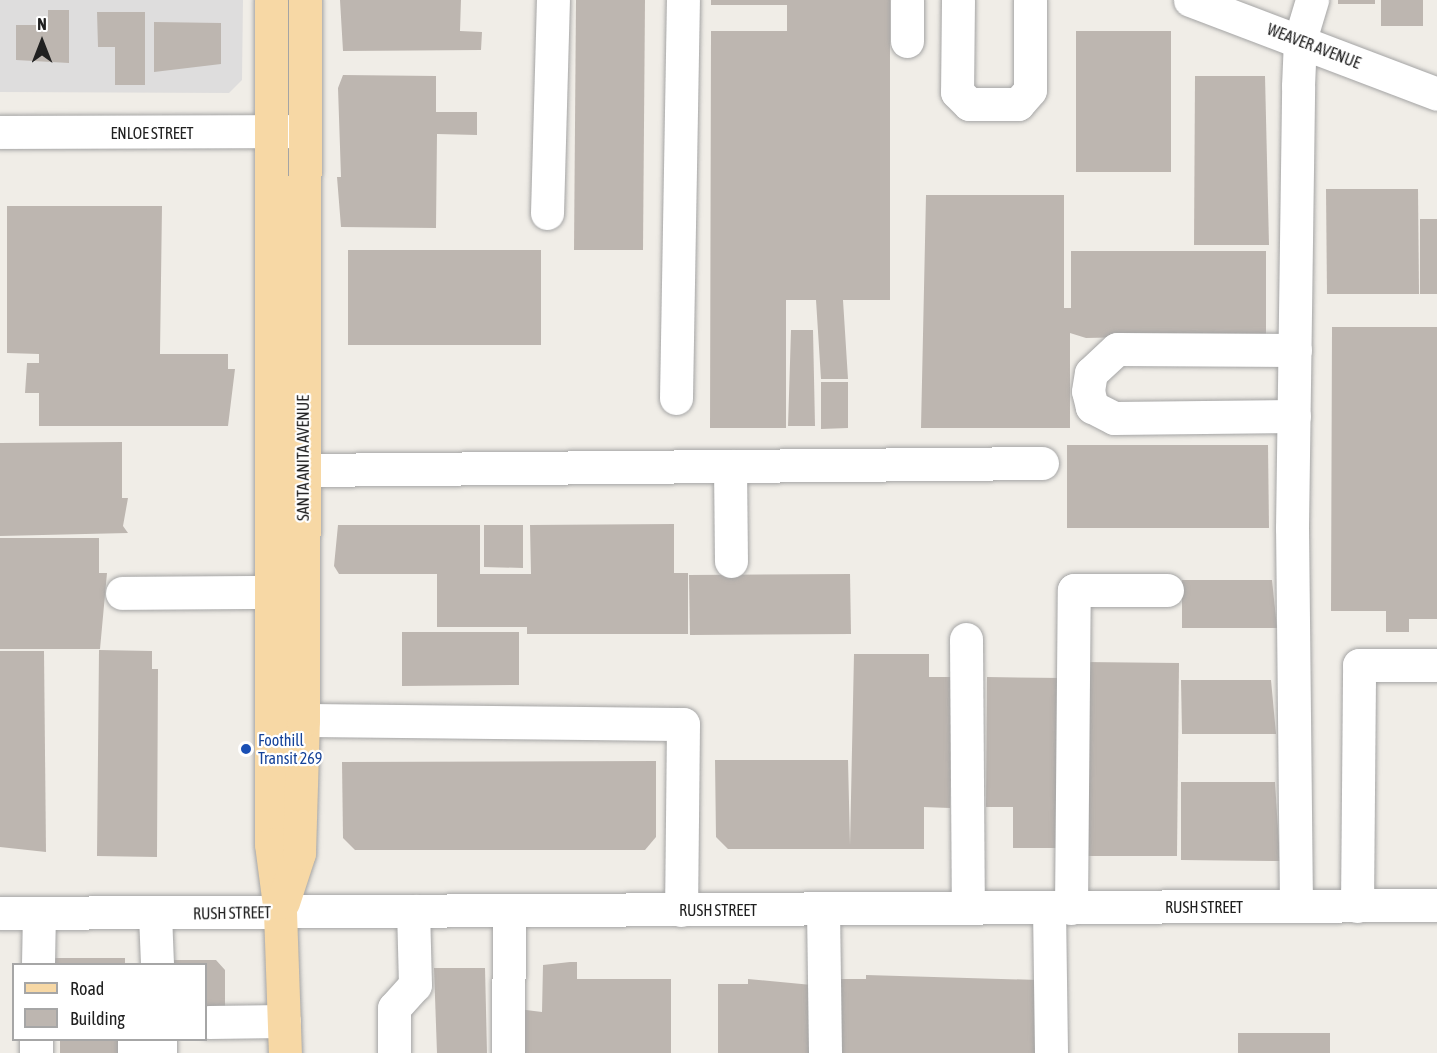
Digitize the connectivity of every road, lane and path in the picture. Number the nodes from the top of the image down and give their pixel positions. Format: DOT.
graph roads {
  1 [pos="271,0"];
  2 [pos="305,0"];
  3 [pos="553,0"];
  4 [pos="683,0"];
  5 [pos="907,0"];
  6 [pos="958,0"];
  7 [pos="1029,0"];
  8 [pos="1312,0"];
  9 [pos="1196,1"];
  10 [pos="1300,40"];
  11 [pos="907,41"];
  12 [pos="1437,94"];
  13 [pos="270,130"];
  14 [pos="304,131"];
  15 [pos="0,132"];
  16 [pos="547,213"];
  17 [pos="1295,350"];
  18 [pos="676,398"];
  19 [pos="1294,416"];
  20 [pos="1042,463"];
  21 [pos="730,466"];
  22 [pos="303,470"];
  23 [pos="731,561"];
  24 [pos="1167,590"];
  25 [pos="271,592"];
  26 [pos="122,593"];
  27 [pos="966,639"];
  28 [pos="1437,664"];
  29 [pos="303,720"];
  30 [pos="1437,905"];
  31 [pos="1296,906"];
  32 [pos="1357,906"];
  33 [pos="968,908"];
  34 [pos="1060,908"];
  35 [pos="824,909"];
  36 [pos="681,910"];
  37 [pos="509,911"];
  38 [pos="280,912"];
  39 [pos="413,912"];
  40 [pos="0,913"];
  41 [pos="39,914"];
  42 [pos="145,914"];
  43 [pos="38,963"];
  44 [pos="135,963"];
  45 [pos="157,963"];
  46 [pos="284,1021"];
  47 [pos="209,1022"];
  48 [pos="285,1053"];
  49 [pos="394,1053"];
  50 [pos="508,1053"];
  51 [pos="825,1053"];
  52 [pos="1051,1053"];
  1 -- 13 [label="main road, SANTA ANITA AVENUE"];
  2 -- 14 [label="main road, SANTA ANITA AVENUE"];
  3 -- 16 [label="street"];
  4 -- 18 [label="street"];
  5 -- 11 [label="street"];
  6 -- 7 [label="street"];
  8 -- 10 [label="street"];
  9 -- 10 [label="street, WEAVER AVENUE"];
  10 -- 12 [label="street, WEAVER AVENUE"];
  10 -- 17 [label="street"];
  13 -- 14 [label="street, ENLOE STREET"];
  13 -- 15 [label="street, ENLOE STREET"];
  13 -- 25 [label="main road, SANTA ANITA AVENUE"];
  14 -- 22 [label="main road, SANTA ANITA AVENUE"];
  17 -- 19 [label="street"];
  17 -- 19 [label="street"];
  19 -- 31 [label="street"];
  20 -- 21 [label="street"];
  21 -- 22 [label="street"];
  21 -- 23 [label="street"];
  22 -- 29 [label="main road, SANTA ANITA AVENUE"];
  24 -- 34 [label="street"];
  25 -- 26 [label="street"];
  25 -- 38 [label="main road, SANTA ANITA AVENUE"];
  27 -- 33 [label="street"];
  28 -- 32 [label="street"];
  29 -- 36 [label="street"];
  29 -- 38 [label="main road, SANTA ANITA AVENUE"];
  30 -- 32 [label="street, RUSH STREET"];
  31 -- 32 [label="street, RUSH STREET"];
  31 -- 34 [label="street, RUSH STREET"];
  33 -- 34 [label="street, RUSH STREET"];
  33 -- 35 [label="street, RUSH STREET"];
  34 -- 52 [label="street"];
  35 -- 36 [label="street, RUSH STREET"];
  35 -- 51 [label="street"];
  36 -- 37 [label="street, RUSH STREET"];
  37 -- 39 [label="street, RUSH STREET"];
  37 -- 50 [label="street"];
  38 -- 39 [label="street, RUSH STREET"];
  38 -- 42 [label="street, RUSH STREET"];
  38 -- 46 [label="main road, SANTA ANITA AVENUE"];
  39 -- 49 [label="street"];
  40 -- 41 [label="street, RUSH STREET"];
  41 -- 42 [label="street, RUSH STREET"];
  41 -- 43 [label="street"];
  42 -- 44 [label="street"];
  42 -- 45 [label="street"];
  46 -- 47 [label="street"];
  46 -- 48 [label="main road, SANTA ANITA AVENUE"];
}
